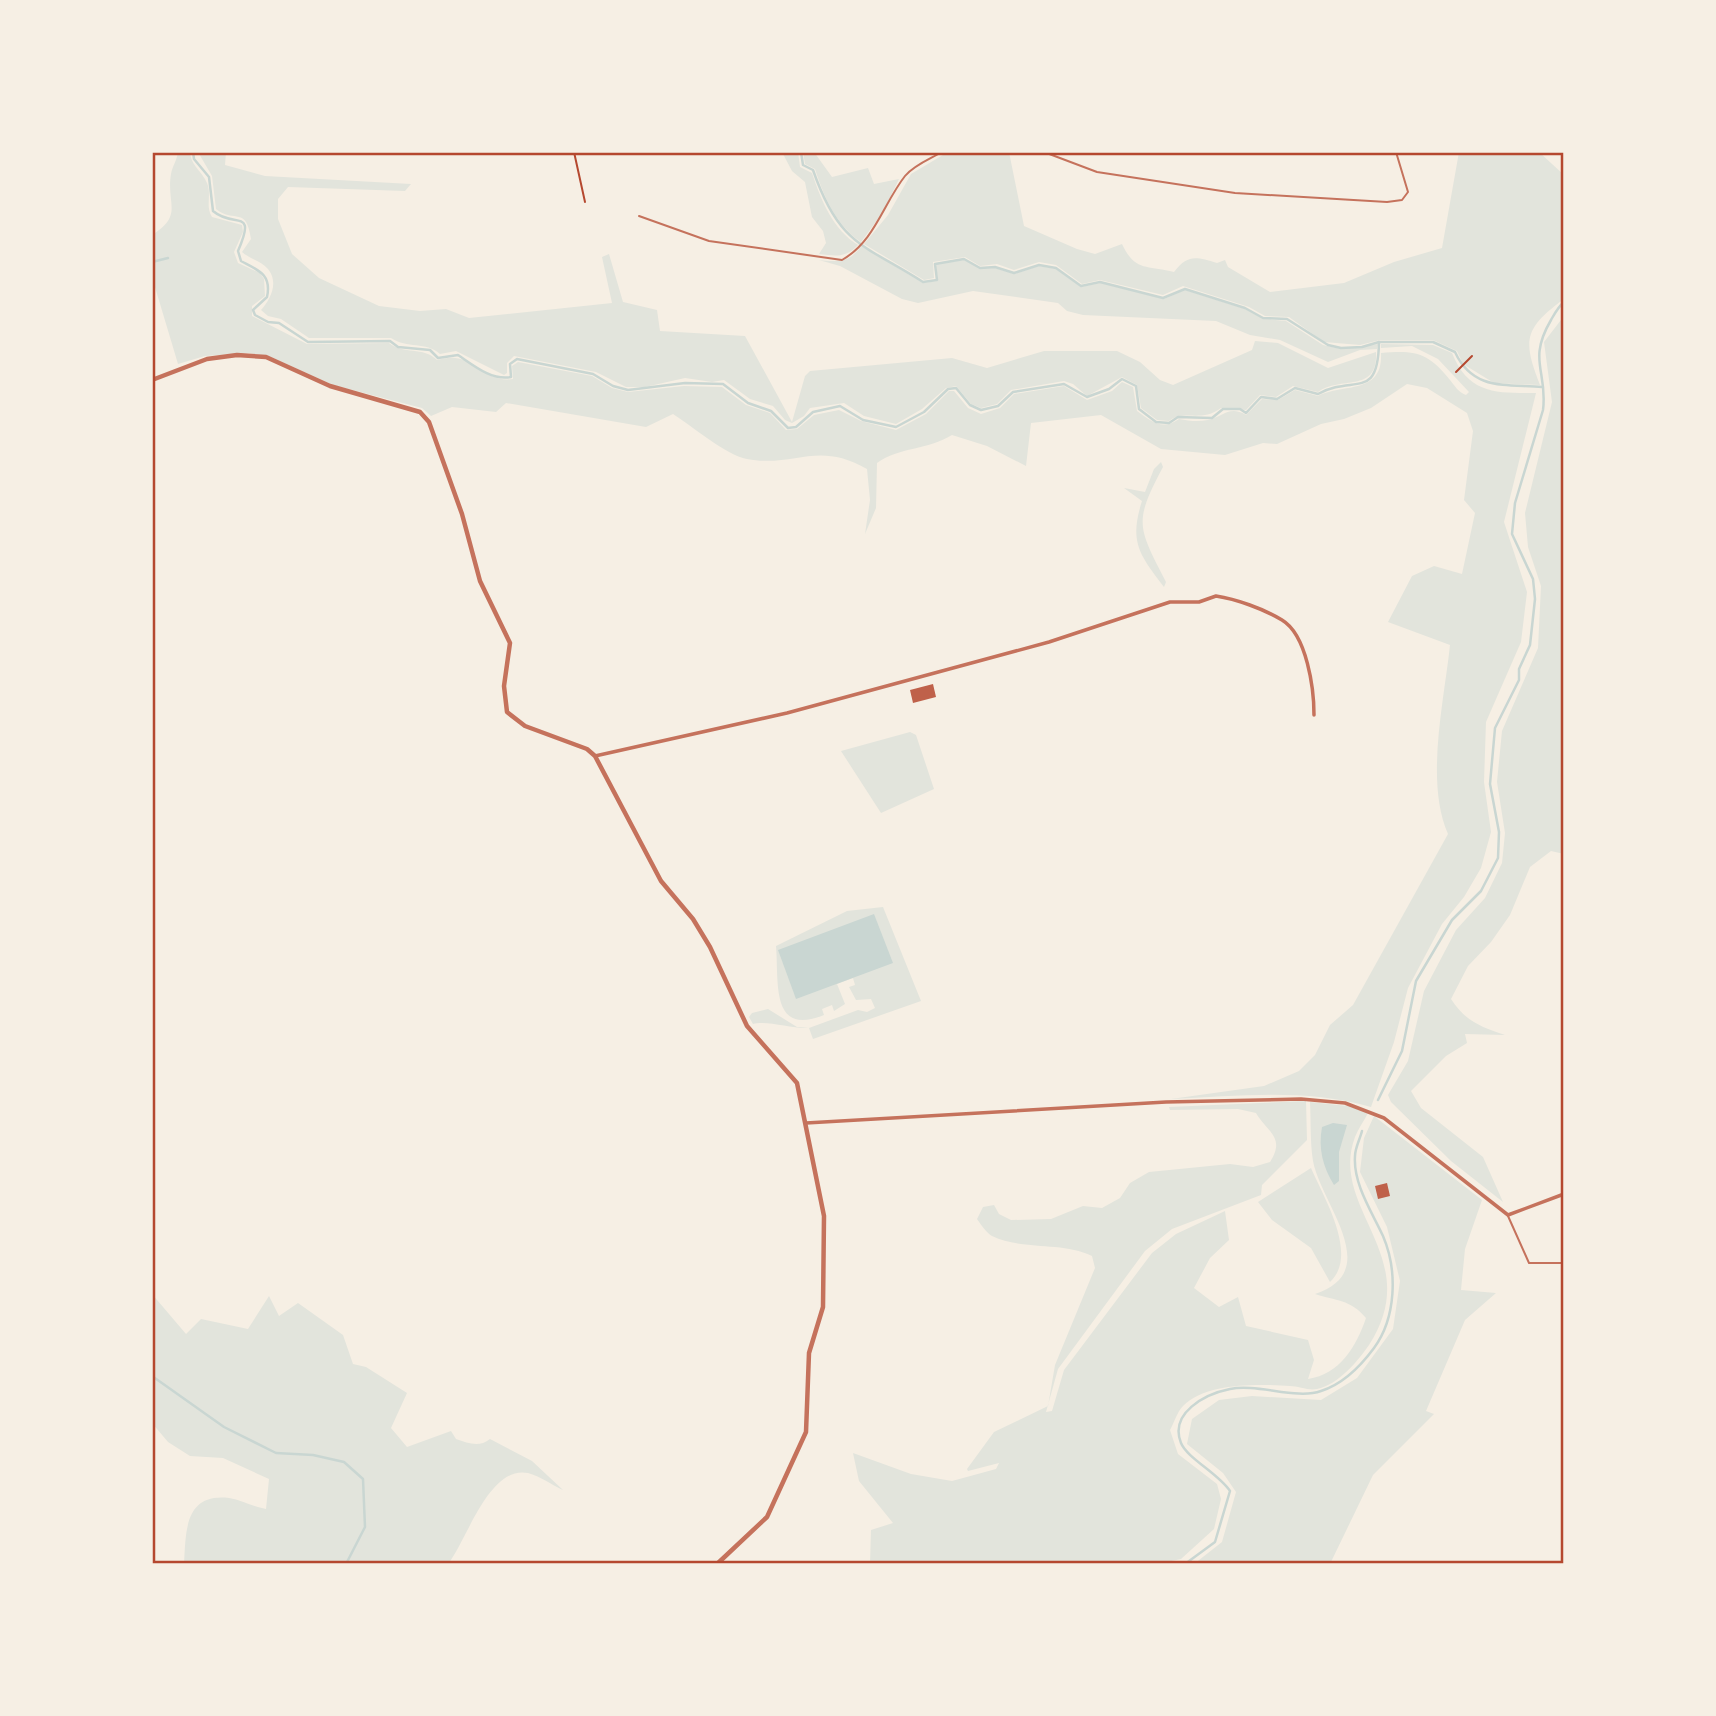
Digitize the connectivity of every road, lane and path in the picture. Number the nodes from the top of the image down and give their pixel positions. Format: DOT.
graph roads {
  1 [pos="574,152"];
  2 [pos="942,152"];
  3 [pos="1044,152"];
  4 [pos="1396,152"];
  5 [pos="585,202"];
  6 [pos="639,216"];
  7 [pos="1472,356"];
  8 [pos="1455,372"];
  9 [pos="152,380"];
  10 [pos="1314,715"];
  11 [pos="595,756"];
  12 [pos="804,1124"];
  13 [pos="1564,1194"];
  14 [pos="1508,1215"];
  15 [pos="1564,1263"];
  16 [pos="717,1564"];
  1 -- 5 [label="path"];
  2 -- 6 [label="lane"];
  3 -- 4 [label="lane"];
  7 -- 8 [label="path"];
  9 -- 11 [label="street"];
  10 -- 11 [label="street"];
  11 -- 12 [label="street"];
  12 -- 14 [label="street"];
  12 -- 16 [label="street"];
  13 -- 14 [label="street"];
  14 -- 15 [label="lane"];
}
